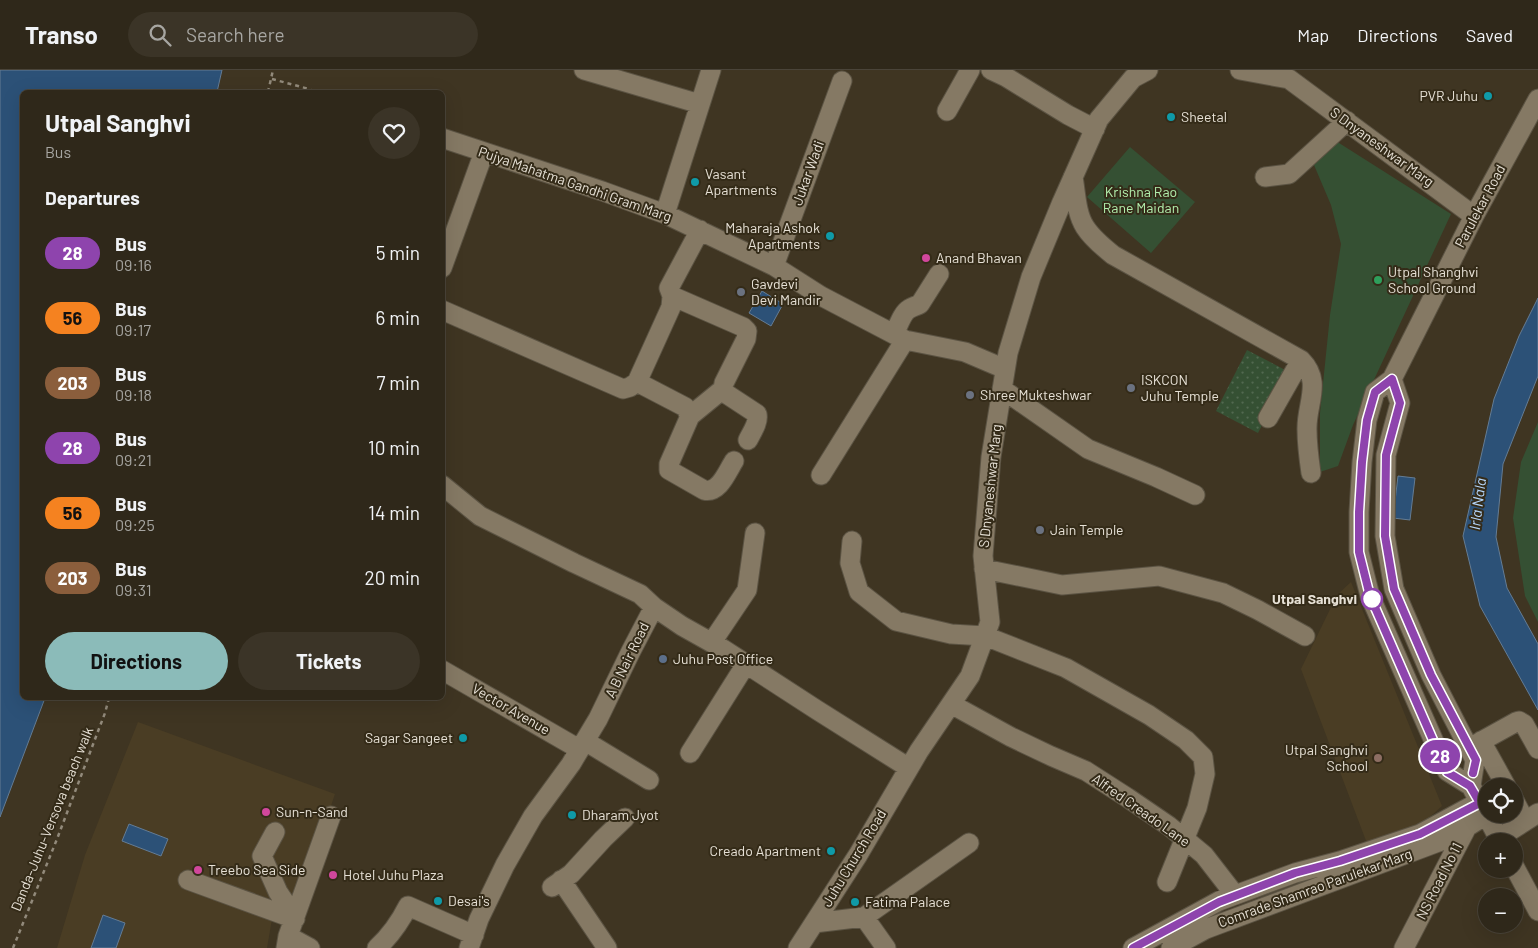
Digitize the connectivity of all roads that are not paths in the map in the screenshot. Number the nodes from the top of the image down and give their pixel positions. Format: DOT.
graph roads {
  1 [pos="584,70"];
  2 [pos="711,70"];
  3 [pos="970,70"];
  4 [pos="991,70"];
  5 [pos="1148,70"];
  6 [pos="1240,70"];
  7 [pos="1293,74"];
  8 [pos="842,81"];
  9 [pos="1538,99"];
  10 [pos="700,104"];
  11 [pos="947,111"];
  12 [pos="1347,121"];
  13 [pos="1095,129"];
  14 [pos="445,139"];
  15 [pos="484,152"];
  16 [pos="1073,177"];
  17 [pos="1265,177"];
  18 [pos="665,214"];
  19 [pos="1474,216"];
  20 [pos="700,230"];
  21 [pos="445,260"];
  22 [pos="774,266"];
  23 [pos="939,274"];
  24 [pos="672,296"];
  25 [pos="445,311"];
  26 [pos="899,337"];
  27 [pos="1300,360"];
  28 [pos="1005,369"];
  29 [pos="1392,379"];
  30 [pos="637,382"];
  31 [pos="724,389"];
  32 [pos="1002,389"];
  33 [pos="1375,392"];
  34 [pos="1400,403"];
  35 [pos="690,416"];
  36 [pos="1268,418"];
  37 [pos="748,440"];
  38 [pos="734,461"];
  39 [pos="1311,473"];
  40 [pos="821,476"];
  41 [pos="445,487"];
  42 [pos="1195,495"];
  43 [pos="755,533"];
  44 [pos="852,541"];
  45 [pos="984,569"];
  46 [pos="654,607"];
  47 [pos="985,636"];
  48 [pos="1305,636"];
  49 [pos="712,642"];
  50 [pos="746,664"];
  51 [pos="445,672"];
  52 [pos="952,704"];
  53 [pos="1475,744"];
  54 [pos="582,745"];
  55 [pos="1538,749"];
  56 [pos="690,753"];
  57 [pos="909,768"];
  58 [pos="1499,778"];
  59 [pos="649,780"];
  60 [pos="1470,786"];
  61 [pos="1478,797"];
  62 [pos="1478,809"];
  63 [pos="332,816"];
  64 [pos="1532,817"];
  65 [pos="625,818"];
  66 [pos="1462,821"];
  67 [pos="275,832"];
  68 [pos="1509,833"];
  69 [pos="1185,840"];
  70 [pos="969,843"];
  71 [pos="1520,878"];
  72 [pos="188,880"];
  73 [pos="1167,882"];
  74 [pos="1227,898"];
  75 [pos="1538,911"];
  76 [pos="289,917"];
  77 [pos="864,918"];
  78 [pos="814,923"];
  79 [pos="1206,929"];
  80 [pos="287,942"];
  81 [pos="472,942"];
  82 [pos="310,948"];
  83 [pos="377,948"];
  84 [pos="607,948"];
  85 [pos="798,948"];
  86 [pos="886,948"];
  87 [pos="1133,948"];
  88 [pos="1171,948"];
  89 [pos="1196,948"];
  90 [pos="1404,948"];
  1 -- 10 [label="street"];
  2 -- 10 [label="street"];
  3 -- 11 [label="street"];
  4 -- 13 [label="street"];
  5 -- 13 [label="street, S Dnyaneshwar Marg"];
  6 -- 7 [label="street, S Dnyaneshwar Marg"];
  7 -- 12 [label="street, S Dnyaneshwar Marg"];
  8 -- 22 [label="street, Jukar Wadi"];
  9 -- 19 [label="street, Parulekar Road"];
  10 -- 18 [label="street"];
  12 -- 17 [label="street"];
  12 -- 19 [label="street, S Dnyaneshwar Marg"];
  13 -- 16 [label="street, S Dnyaneshwar Marg"];
  14 -- 15 [label="street, Pujya Mahatma Gandhi Gram Marg"];
  15 -- 18 [label="street, Pujya Mahatma Gandhi Gram Marg"];
  15 -- 21 [label="street"];
  16 -- 27 [label="street"];
  16 -- 28 [label="street, S Dnyaneshwar Marg"];
  18 -- 20 [label="street, Pujya Mahatma Gandhi Gram Marg"];
  19 -- 29 [label="street, Parulekar Road"];
  20 -- 22 [label="street, Pujya Mahatma Gandhi Gram Marg"];
  20 -- 24 [label="street"];
  22 -- 26 [label="street, Pujya Mahatma Gandhi Gram Marg"];
  23 -- 26 [label="street"];
  24 -- 30 [label="street"];
  24 -- 31 [label="street"];
  25 -- 30 [label="street"];
  26 -- 28 [label="street, Pujya Mahatma Gandhi Gram Marg"];
  26 -- 40 [label="street"];
  27 -- 36 [label="street"];
  27 -- 39 [label="street"];
  28 -- 32 [label="street, S Dnyaneshwar Marg"];
  29 -- 33 [label="street, Parulekar Road"];
  29 -- 34 [label="street"];
  30 -- 35 [label="street"];
  31 -- 35 [label="street"];
  31 -- 37 [label="street"];
  32 -- 42 [label="street"];
  32 -- 45 [label="street, S Dnyaneshwar Marg"];
  33 -- 34 [label="street"];
  33 -- 60 [label="street"];
  34 -- 53 [label="street"];
  35 -- 38 [label="street"];
  41 -- 46 [label="street"];
  43 -- 49 [label="street"];
  44 -- 47 [label="street"];
  45 -- 47 [label="street, S Dnyaneshwar Marg"];
  45 -- 48 [label="street"];
  46 -- 49 [label="street, A B Nair Road"];
  46 -- 54 [label="street, A B Nair Road"];
  47 -- 52 [label="street, S Dnyaneshwar Marg"];
  47 -- 69 [label="street"];
  49 -- 50 [label="street, A B Nair Road"];
  50 -- 56 [label="street"];
  50 -- 57 [label="street, A B Nair Road"];
  51 -- 54 [label="street, Vector Avenue"];
  52 -- 57 [label="street, S Dnyaneshwar Marg"];
  52 -- 69 [label="street, Alfred Creado Lane"];
  53 -- 55 [label="street"];
  53 -- 58 [label="street"];
  53 -- 60 [label="street"];
  54 -- 59 [label="street, Vector Avenue"];
  54 -- 81 [label="street, A B Nair Road"];
  57 -- 78 [label="street, Juhu Church Road"];
  60 -- 61 [label="street"];
  62 -- 66 [label="street, Comrade Shamrao Parulekar Marg"];
  63 -- 76 [label="street"];
  64 -- 68 [label="street"];
  65 -- 84 [label="street"];
  66 -- 74 [label="street, Comrade Shamrao Parulekar Marg"];
  66 -- 79 [label="street, Comrade Shamrao Parulekar Marg"];
  66 -- 90 [label="street, NS Road No 11"];
  67 -- 76 [label="street"];
  69 -- 73 [label="street"];
  69 -- 74 [label="street, Alfred Creado Lane"];
  70 -- 77 [label="street"];
  71 -- 75 [label="street"];
  72 -- 76 [label="street"];
  74 -- 79 [label="street"];
  74 -- 87 [label="street, Comrade Shamrao Parulekar Marg"];
  76 -- 80 [label="street"];
  77 -- 78 [label="street"];
  77 -- 86 [label="street"];
  78 -- 85 [label="street, Juhu Church Road"];
  79 -- 88 [label="street, Comrade Shamrao Parulekar Marg"];
  79 -- 89 [label="street"];
  80 -- 82 [label="street"];
  81 -- 83 [label="street"];
}
